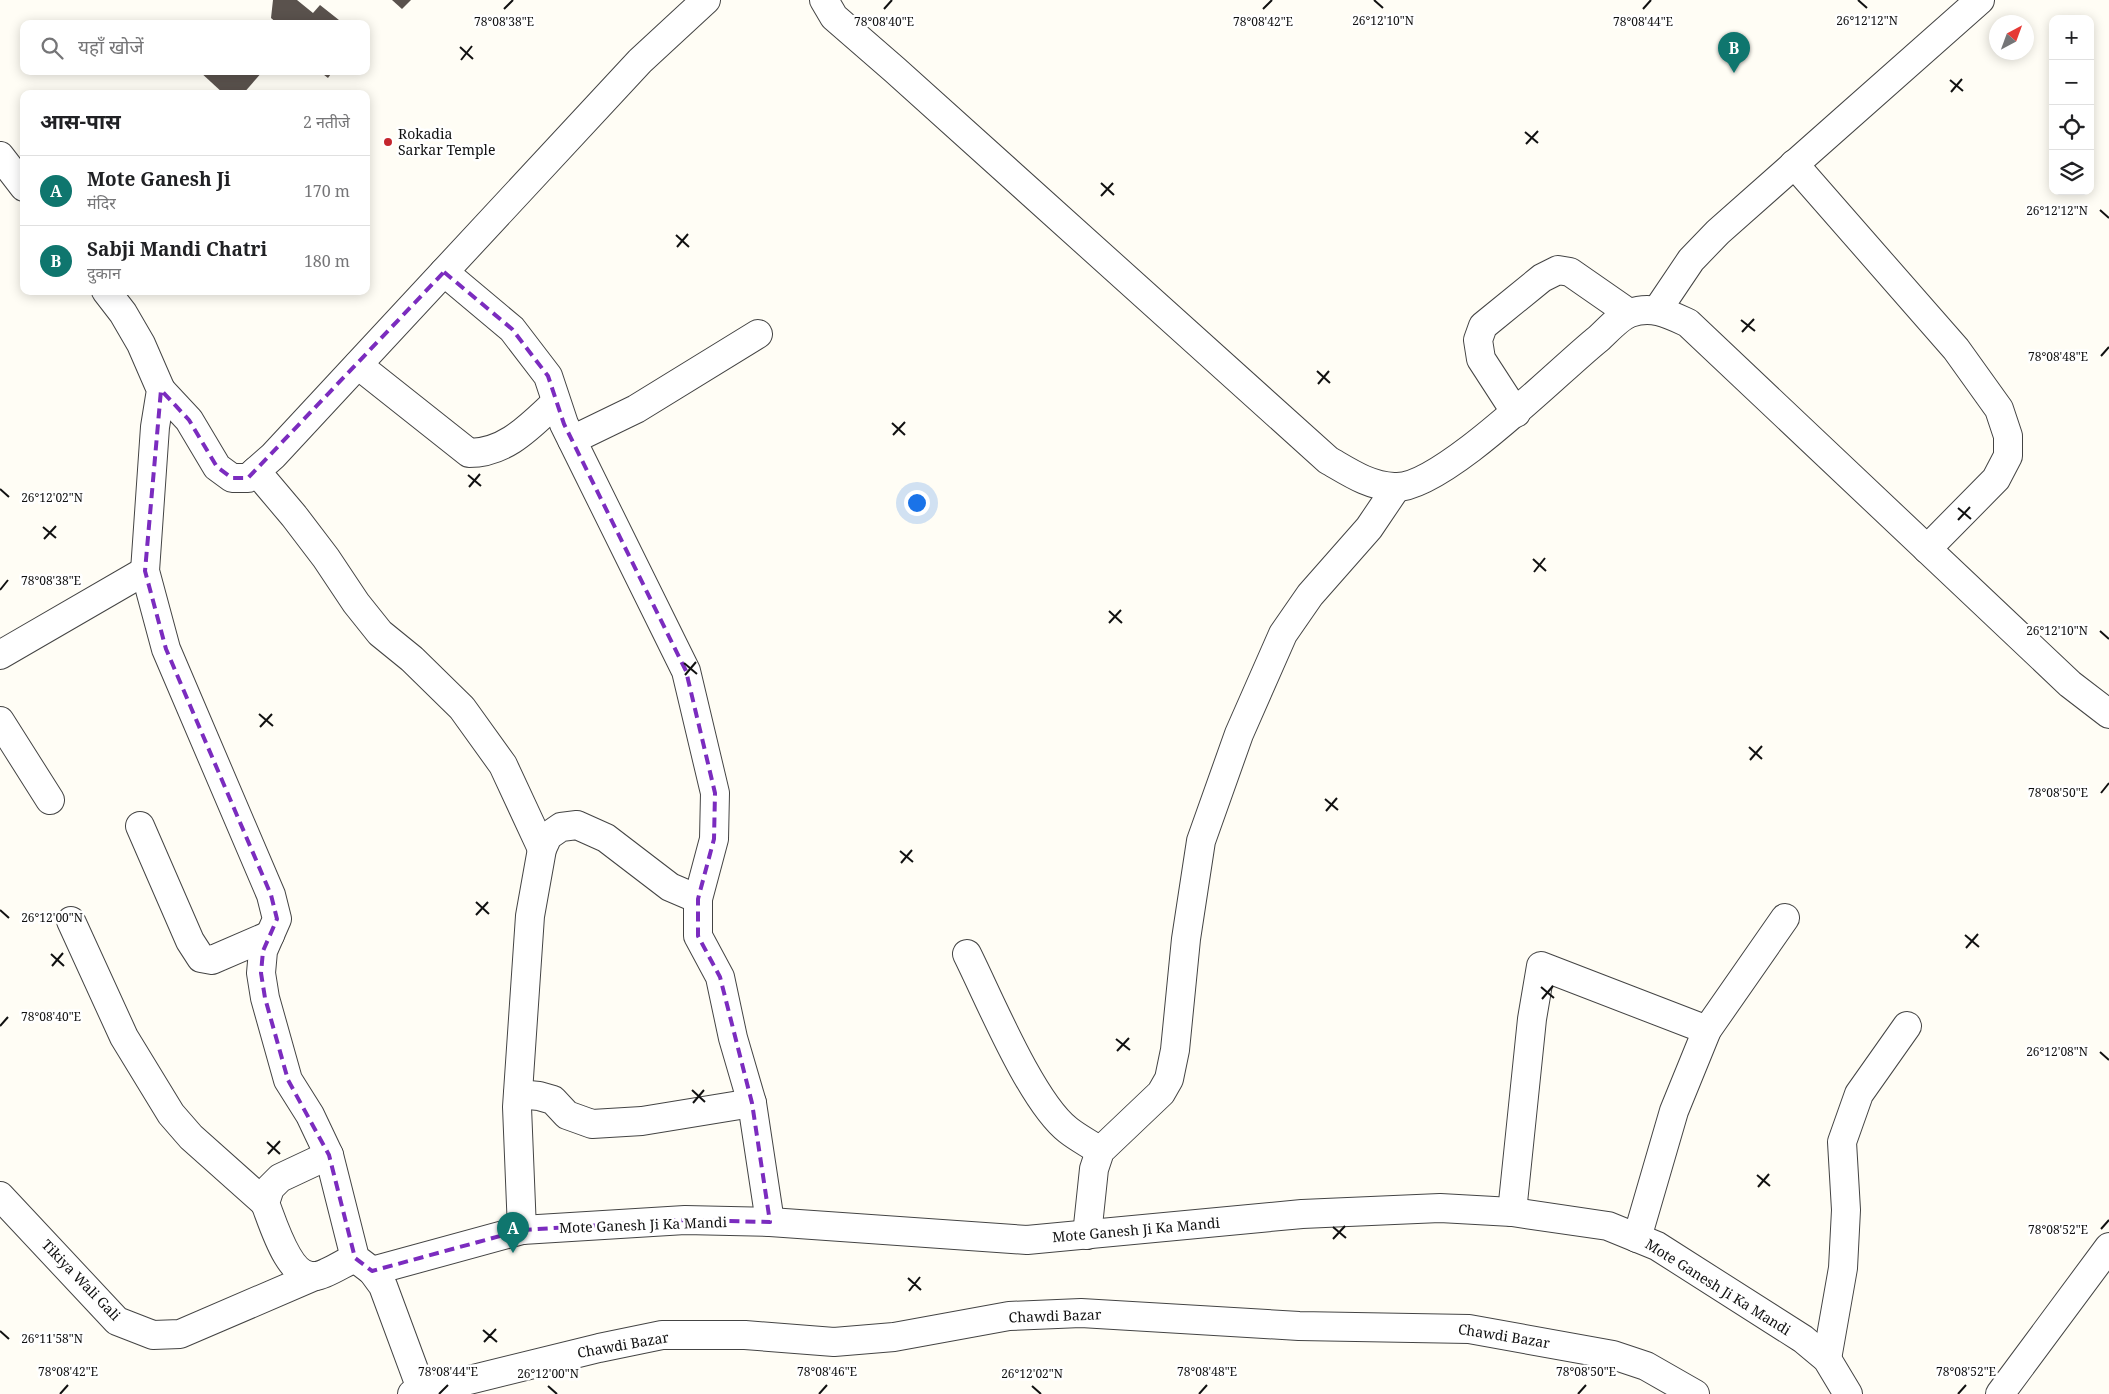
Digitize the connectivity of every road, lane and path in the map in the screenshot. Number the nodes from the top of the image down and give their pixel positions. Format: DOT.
graph roads {
  1 [pos="706,0"];
  2 [pos="824,0"];
  3 [pos="1980,0"];
  4 [pos="0,156"];
  5 [pos="1794,164"];
  6 [pos="20,182"];
  7 [pos="444,272"];
  8 [pos="109,295"];
  9 [pos="1658,309"];
  10 [pos="1630,313"];
  11 [pos="758,334"];
  12 [pos="358,365"];
  13 [pos="161,390"];
  14 [pos="555,403"];
  15 [pos="1516,413"];
  16 [pos="572,440"];
  17 [pos="256,471"];
  18 [pos="1396,488"];
  19 [pos="1927,549"];
  20 [pos="145,571"];
  21 [pos="0,655"];
  22 [pos="2109,714"];
  23 [pos="0,721"];
  24 [pos="50,800"];
  25 [pos="140,826"];
  26 [pos="542,849"];
  27 [pos="698,899"];
  28 [pos="1785,918"];
  29 [pos="71,921"];
  30 [pos="270,935"];
  31 [pos="967,954"];
  32 [pos="1907,1026"];
  33 [pos="1707,1030"];
  34 [pos="518,1094"];
  35 [pos="752,1103"];
  36 [pos="1100,1150"];
  37 [pos="329,1155"];
  38 [pos="0,1196"];
  39 [pos="264,1203"];
  40 [pos="1512,1212"];
  41 [pos="770,1222"];
  42 [pos="522,1230"];
  43 [pos="1087,1235"];
  44 [pos="1637,1238"];
  45 [pos="2109,1247"];
  46 [pos="363,1264"];
  47 [pos="315,1276"];
  48 [pos="1827,1359"];
  49 [pos="418,1393"];
  50 [pos="1695,1394"];
  51 [pos="1848,1394"];
  52 [pos="2000,1394"];
  1 -- 7 [label="street"];
  2 -- 18 [label="street"];
  3 -- 5 [label="street"];
  4 -- 6 [label="street"];
  5 -- 9 [label="street"];
  5 -- 19 [label="street"];
  7 -- 12 [label="street"];
  7 -- 14 [label="street"];
  8 -- 13 [label="street"];
  9 -- 10 [label="street"];
  9 -- 19 [label="street"];
  10 -- 15 [label="street"];
  10 -- 15 [label="street"];
  11 -- 16 [label="street"];
  12 -- 14 [label="street"];
  12 -- 17 [label="street"];
  13 -- 17 [label="street"];
  13 -- 20 [label="street"];
  14 -- 16 [label="street"];
  15 -- 18 [label="street"];
  16 -- 27 [label="street"];
  17 -- 26 [label="street"];
  18 -- 36 [label="street"];
  19 -- 22 [label="street"];
  20 -- 21 [label="street"];
  20 -- 30 [label="street"];
  23 -- 24 [label="street"];
  25 -- 30 [label="street"];
  26 -- 27 [label="street"];
  26 -- 34 [label="street"];
  27 -- 35 [label="street"];
  28 -- 33 [label="street"];
  29 -- 39 [label="street"];
  30 -- 37 [label="street"];
  31 -- 36 [label="street"];
  32 -- 48 [label="street"];
  33 -- 40 [label="street"];
  33 -- 44 [label="street"];
  34 -- 35 [label="street"];
  34 -- 42 [label="street"];
  35 -- 41 [label="street"];
  36 -- 43 [label="street"];
  37 -- 39 [label="street"];
  37 -- 46 [label="street"];
  38 -- 47 [label="street, Tikiya Wali Gali"];
  39 -- 47 [label="street"];
  40 -- 43 [label="street, Mote Ganesh Ji Ka Mandi"];
  40 -- 44 [label="street, Mote Ganesh Ji Ka Mandi"];
  41 -- 42 [label="street, Mote Ganesh Ji Ka Mandi"];
  41 -- 43 [label="street, Mote Ganesh Ji Ka Mandi"];
  42 -- 46 [label="street, Mote Ganesh Ji Ka Mandi"];
  44 -- 48 [label="street, Mote Ganesh Ji Ka Mandi"];
  45 -- 52 [label="street"];
  46 -- 47 [label="street, Tikiya Wali Gali"];
  46 -- 49 [label="street"];
  48 -- 51 [label="street, Mote Ganesh Ji Ka Mandi"];
  49 -- 50 [label="street, Chawdi Bazar"];
}
